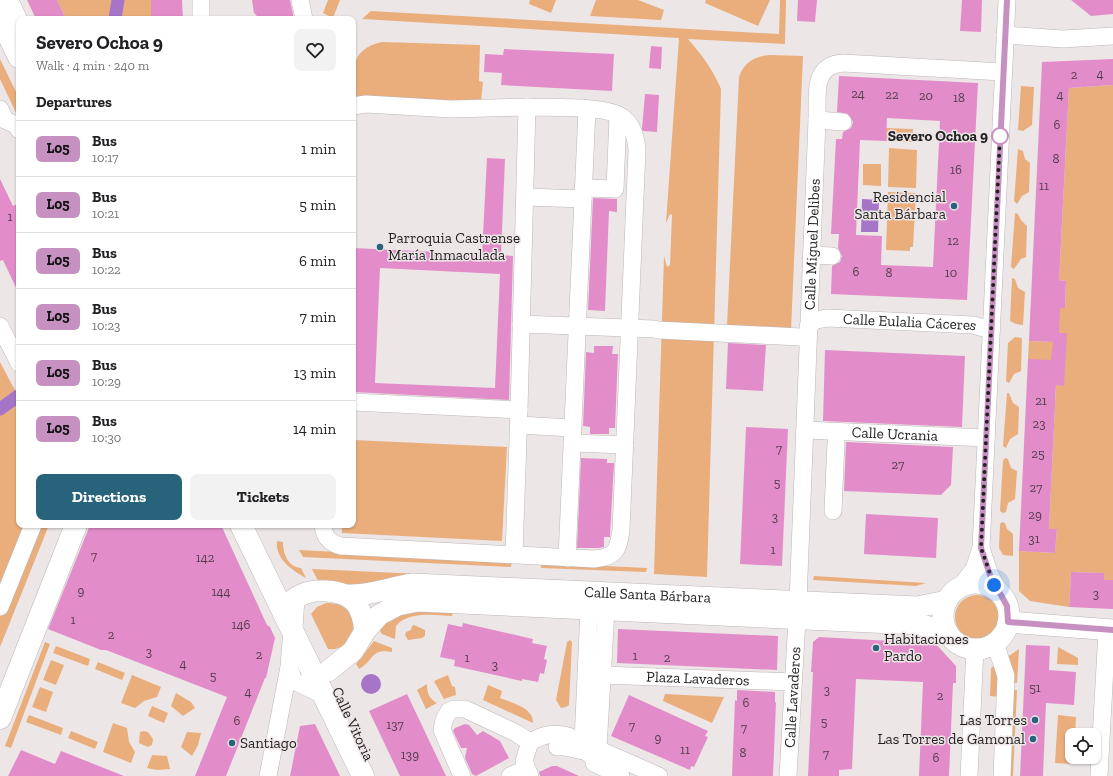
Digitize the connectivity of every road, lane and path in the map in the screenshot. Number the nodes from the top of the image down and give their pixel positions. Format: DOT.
graph roads {
  1 [pos="7,0"];
  2 [pos="202,0"];
  3 [pos="300,0"];
  4 [pos="1007,0"];
  5 [pos="201,16"];
  6 [pos="303,16"];
  7 [pos="6,26"];
  8 [pos="1005,35"];
  9 [pos="1113,36"];
  10 [pos="16,50"];
  11 [pos="1003,72"];
  12 [pos="356,106"];
  13 [pos="527,107"];
  14 [pos="0,109"];
  15 [pos="587,109"];
  16 [pos="618,114"];
  17 [pos="817,120"];
  18 [pos="843,122"];
  19 [pos="16,125"];
  20 [pos="583,194"];
  21 [pos="525,197"];
  22 [pos="811,255"];
  23 [pos="832,256"];
  24 [pos="809,303"];
  25 [pos="828,318"];
  26 [pos="521,324"];
  27 [pos="576,326"];
  28 [pos="630,328"];
  29 [pos="990,330"];
  30 [pos="804,332"];
  31 [pos="9,334"];
  32 [pos="16,354"];
  33 [pos="356,402"];
  34 [pos="519,418"];
  35 [pos="804,430"];
  36 [pos="572,436"];
  37 [pos="986,438"];
  38 [pos="836,442"];
  39 [pos="625,445"];
  40 [pos="833,511"];
  41 [pos="32,528"];
  42 [pos="62,528"];
  43 [pos="75,528"];
  44 [pos="243,528"];
  45 [pos="259,528"];
  46 [pos="323,528"];
  47 [pos="981,548"];
  48 [pos="514,555"];
  49 [pos="567,558"];
  50 [pos="953,594"];
  51 [pos="1000,594"];
  52 [pos="348,595"];
  53 [pos="294,599"];
  54 [pos="0,606"];
  55 [pos="598,609"];
  56 [pos="797,610"];
  57 [pos="1008,622"];
  58 [pos="292,627"];
  59 [pos="947,630"];
  60 [pos="1110,630"];
  61 [pos="365,631"];
  62 [pos="985,646"];
  63 [pos="289,667"];
  64 [pos="603,675"];
  65 [pos="793,682"];
  66 [pos="319,683"];
  67 [pos="0,686"];
  68 [pos="0,718"];
  69 [pos="530,742"];
  70 [pos="580,742"];
  71 [pos="603,768"];
  72 [pos="528,772"];
  73 [pos="268,776"];
  74 [pos="363,776"];
  75 [pos="378,776"];
  76 [pos="462,776"];
  77 [pos="510,776"];
  78 [pos="621,776"];
  79 [pos="659,776"];
  80 [pos="788,776"];
  81 [pos="969,776"];
  82 [pos="1002,776"];
  83 [pos="1099,776"];
  1 -- 7 [label="highway"];
  2 -- 5 [label="street"];
  3 -- 6 [label="street"];
  4 -- 8 [label="street"];
  7 -- 10 [label="highway"];
  8 -- 9 [label="street"];
  8 -- 11 [label="street"];
  11 -- 17 [label="street, Calle Miguel Delibes"];
  11 -- 29 [label="street"];
  12 -- 13 [label="street"];
  13 -- 15 [label="street"];
  13 -- 21 [label="street"];
  14 -- 19 [label="street"];
  15 -- 16 [label="street"];
  15 -- 20 [label="street"];
  16 -- 20 [label="street"];
  16 -- 28 [label="street"];
  17 -- 18 [label="street"];
  17 -- 22 [label="street, Calle Miguel Delibes"];
  20 -- 21 [label="street"];
  20 -- 27 [label="street"];
  21 -- 26 [label="street"];
  22 -- 23 [label="street"];
  22 -- 24 [label="street, Calle Miguel Delibes"];
  24 -- 25 [label="street, Calle Eulalia Cáceres"];
  24 -- 30 [label="street, Calle Miguel Delibes"];
  25 -- 29 [label="street, Calle Eulalia Cáceres"];
  25 -- 30 [label="street, Calle Eulalia Cáceres"];
  26 -- 27 [label="street, Calle Eulalia Cáceres"];
  26 -- 34 [label="street"];
  27 -- 28 [label="street, Calle Eulalia Cáceres"];
  27 -- 36 [label="street"];
  28 -- 30 [label="street, Calle Eulalia Cáceres"];
  28 -- 39 [label="street"];
  29 -- 37 [label="street"];
  30 -- 35 [label="street, Calle Miguel Delibes"];
  31 -- 32 [label="street"];
  33 -- 34 [label="street"];
  34 -- 36 [label="street"];
  34 -- 48 [label="street"];
  35 -- 37 [label="street, Calle Ucrania"];
  35 -- 56 [label="street, Calle Miguel Delibes"];
  36 -- 39 [label="street"];
  36 -- 49 [label="street"];
  37 -- 47 [label="street"];
  38 -- 40 [label="street"];
  39 -- 49 [label="street"];
  41 -- 54 [label="street"];
  42 -- 67 [label="highway"];
  43 -- 68 [label="highway"];
  44 -- 58 [label="highway, Calle Vitoria"];
  45 -- 53 [label="highway, Calle Vitoria"];
  46 -- 48 [label="street"];
  47 -- 50 [label="street"];
  47 -- 51 [label="street"];
  48 -- 49 [label="street"];
  50 -- 51 [label="main road"];
  50 -- 56 [label="main road, Calle Santa Bárbara"];
  50 -- 59 [label="main road"];
  51 -- 57 [label="main road"];
  52 -- 53 [label="main road"];
  52 -- 56 [label="main road, Calle Santa Bárbara"];
  52 -- 61 [label="main road"];
  53 -- 58 [label="main road, Calle Vitoria"];
  53 -- 66 [label="highway, Calle Vitoria"];
  55 -- 56 [label="main road, Calle Santa Bárbara"];
  55 -- 61 [label="main road, Calle Santa Bárbara"];
  55 -- 64 [label="street"];
  55 -- 70 [label="street"];
  56 -- 59 [label="main road, Calle Santa Bárbara"];
  56 -- 65 [label="street, Calle Lavaderos"];
  57 -- 60 [label="main road"];
  57 -- 62 [label="main road"];
  58 -- 63 [label="street"];
  58 -- 66 [label="highway, Calle Vitoria"];
  59 -- 62 [label="main road"];
  60 -- 83 [label="street"];
  61 -- 66 [label="main road, Calle Vitoria"];
  62 -- 81 [label="street"];
  62 -- 82 [label="street"];
  63 -- 66 [label="street"];
  63 -- 73 [label="street"];
  64 -- 65 [label="street, Plaza Lavaderos"];
  64 -- 70 [label="street"];
  65 -- 80 [label="street, Calle Lavaderos"];
  66 -- 74 [label="highway, Calle Vitoria"];
  66 -- 75 [label="highway, Calle Vitoria"];
  69 -- 70 [label="street"];
  69 -- 72 [label="street"];
  69 -- 76 [label="street"];
  70 -- 71 [label="street"];
  70 -- 71 [label="street"];
  70 -- 79 [label="street"];
  71 -- 78 [label="street"];
  72 -- 77 [label="street"];
}
